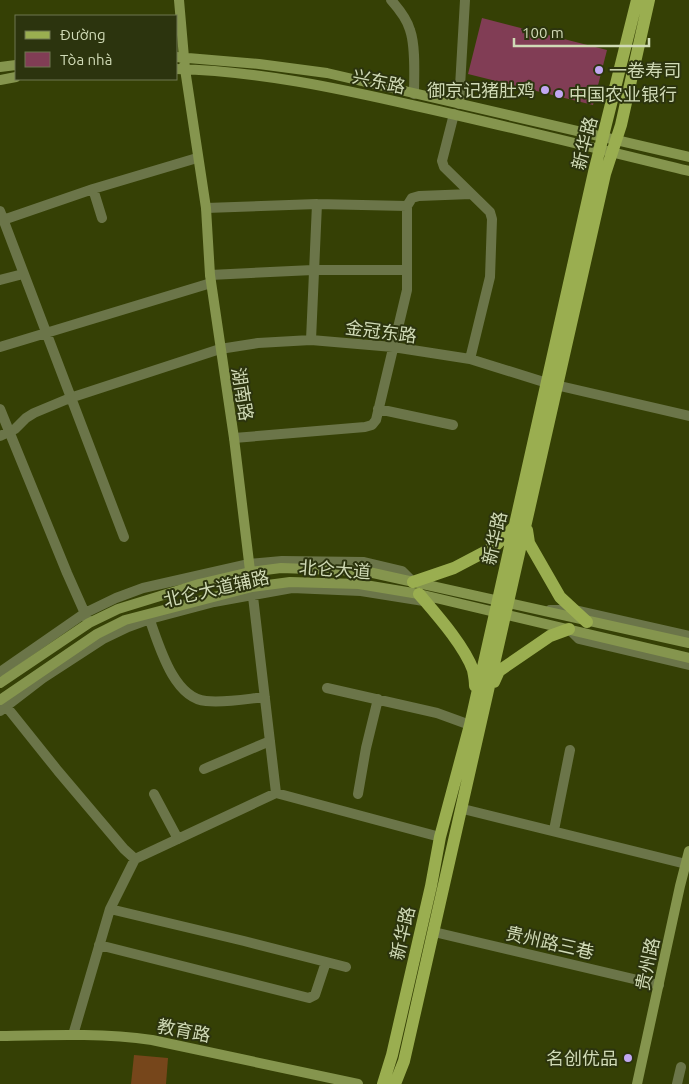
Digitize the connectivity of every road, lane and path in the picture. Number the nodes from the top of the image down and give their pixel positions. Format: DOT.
graph roads {
  1 [pos="179,0"];
  2 [pos="391,0"];
  3 [pos="465,0"];
  4 [pos="637,0"];
  5 [pos="649,0"];
  6 [pos="181,57"];
  7 [pos="15,66"];
  8 [pos="0,67"];
  9 [pos="181,69"];
  10 [pos="15,77"];
  11 [pos="0,80"];
  12 [pos="414,94"];
  13 [pos="458,104"];
  14 [pos="454,114"];
  15 [pos="608,145"];
  16 [pos="689,157"];
  17 [pos="197,158"];
  18 [pos="689,171"];
  19 [pos="93,189"];
  20 [pos="471,194"];
  21 [pos="316,204"];
  22 [pos="408,206"];
  23 [pos="206,208"];
  24 [pos="1,216"];
  25 [pos="102,218"];
  26 [pos="313,270"];
  27 [pos="407,270"];
  28 [pos="24,274"];
  29 [pos="211,279"];
  30 [pos="0,280"];
  31 [pos="46,334"];
  32 [pos="311,340"];
  33 [pos="0,347"];
  34 [pos="393,348"];
  35 [pos="220,349"];
  36 [pos="470,359"];
  37 [pos="552,384"];
  38 [pos="70,398"];
  39 [pos="0,409"];
  40 [pos="378,409"];
  41 [pos="689,416"];
  42 [pos="453,425"];
  43 [pos="4,434"];
  44 [pos="234,438"];
  45 [pos="521,526"];
  46 [pos="124,537"];
  47 [pos="250,568"];
  48 [pos="252,590"];
  49 [pos="419,593"];
  50 [pos="502,608"];
  51 [pos="539,610"];
  52 [pos="575,610"];
  53 [pos="149,616"];
  54 [pos="87,618"];
  55 [pos="587,622"];
  56 [pos="569,629"];
  57 [pos="689,636"];
  58 [pos="689,643"];
  59 [pos="689,658"];
  60 [pos="689,665"];
  61 [pos="0,672"];
  62 [pos="0,683"];
  63 [pos="327,688"];
  64 [pos="482,695"];
  65 [pos="265,697"];
  66 [pos="378,699"];
  67 [pos="1,703"];
  68 [pos="470,725"];
  69 [pos="270,741"];
  70 [pos="570,750"];
  71 [pos="204,769"];
  72 [pos="276,793"];
  73 [pos="154,794"];
  74 [pos="358,794"];
  75 [pos="463,809"];
  76 [pos="554,830"];
  77 [pos="440,837"];
  78 [pos="178,839"];
  79 [pos="689,851"];
  80 [pos="136,859"];
  81 [pos="686,864"];
  82 [pos="684,887"];
  83 [pos="110,909"];
  84 [pos="434,932"];
  85 [pos="100,945"];
  86 [pos="326,962"];
  87 [pos="346,967"];
  88 [pos="659,985"];
  89 [pos="73,1035"];
  90 [pos="0,1036"];
  91 [pos="680,1067"];
  92 [pos="358,1084"];
  93 [pos="383,1084"];
  94 [pos="395,1084"];
  95 [pos="637,1084"];
  96 [pos="677,1084"];
  1 -- 6 [label="main road, 湖南路"];
  2 -- 12 [label="street"];
  3 -- 13 [label="street"];
  4 -- 15 [label="main road, 新华路"];
  5 -- 15 [label="main road, 新华路"];
  6 -- 9 [label="main road, 湖南路"];
  6 -- 12 [label="main road, 兴东路"];
  7 -- 8 [label="main road"];
  9 -- 14 [label="main road, 兴东路"];
  9 -- 17 [label="main road, 湖南路"];
  10 -- 11 [label="main road"];
  12 -- 13 [label="main road, 兴东路"];
  13 -- 15 [label="main road, 兴东路"];
  14 -- 15 [label="main road, 兴东路"];
  14 -- 20 [label="street"];
  15 -- 16 [label="main road, 兴东路"];
  15 -- 18 [label="main road, 兴东路"];
  15 -- 37 [label="main road, 新华路"];
  17 -- 19 [label="street"];
  17 -- 23 [label="main road, 湖南路"];
  19 -- 24 [label="street"];
  19 -- 25 [label="street"];
  20 -- 22 [label="street"];
  20 -- 36 [label="street"];
  21 -- 22 [label="street"];
  21 -- 23 [label="street"];
  21 -- 26 [label="street"];
  22 -- 27 [label="street"];
  23 -- 29 [label="main road, 湖南路"];
  24 -- 28 [label="street"];
  26 -- 27 [label="street"];
  26 -- 29 [label="street"];
  26 -- 32 [label="street"];
  27 -- 34 [label="street"];
  28 -- 30 [label="street"];
  28 -- 31 [label="street"];
  29 -- 31 [label="street"];
  29 -- 35 [label="main road, 湖南路"];
  31 -- 33 [label="street"];
  31 -- 38 [label="street"];
  32 -- 34 [label="street, 金冠东路"];
  32 -- 35 [label="street, 金冠东路"];
  34 -- 36 [label="street, 金冠东路"];
  34 -- 40 [label="street"];
  35 -- 38 [label="street, 金冠东路"];
  35 -- 44 [label="main road, 湖南路"];
  36 -- 37 [label="street, 金冠东路"];
  37 -- 41 [label="street, 金冠东路"];
  37 -- 45 [label="main road, 新华路"];
  38 -- 43 [label="street, 金冠东路"];
  38 -- 46 [label="street"];
  39 -- 43 [label="street"];
  40 -- 42 [label="street"];
  40 -- 44 [label="street"];
  43 -- 54 [label="street"];
  44 -- 47 [label="main road, 湖南路"];
  45 -- 49 [label="main road"];
  45 -- 50 [label="main road, 新华路"];
  45 -- 52 [label="main road"];
  47 -- 48 [label="main road, 湖南路"];
  47 -- 49 [label="main road, 北仑大道"];
  47 -- 54 [label="main road, 北仑大道"];
  48 -- 49 [label="main road, 北仑大道"];
  48 -- 53 [label="main road, 北仑大道"];
  48 -- 65 [label="street, 湖南路"];
  49 -- 50 [label="main road, 北仑大道"];
  49 -- 50 [label="main road, 北仑大道"];
  49 -- 64 [label="main road"];
  50 -- 51 [label="main road, 北仑大道"];
  50 -- 56 [label="main road, 北仑大道"];
  50 -- 64 [label="main road, 新华路"];
  51 -- 52 [label="street"];
  51 -- 55 [label="main road, 北仑大道"];
  52 -- 55 [label="main road"];
  52 -- 57 [label="street"];
  53 -- 65 [label="street"];
  53 -- 67 [label="main road, 北仑大道"];
  54 -- 61 [label="street"];
  54 -- 62 [label="main road, 北仑大道"];
  55 -- 58 [label="main road, 北仑大道"];
  56 -- 59 [label="main road, 北仑大道"];
  56 -- 60 [label="street"];
  56 -- 64 [label="main road"];
  63 -- 66 [label="street"];
  64 -- 68 [label="main road, 新华路"];
  64 -- 75 [label="main road, 新华路"];
  65 -- 69 [label="street, 湖南路"];
  66 -- 68 [label="street"];
  66 -- 74 [label="street"];
  67 -- 80 [label="street"];
  68 -- 77 [label="main road, 新华路"];
  69 -- 71 [label="street"];
  69 -- 72 [label="street, 湖南路"];
  70 -- 76 [label="street"];
  72 -- 77 [label="street"];
  72 -- 78 [label="street"];
  73 -- 78 [label="street"];
  75 -- 76 [label="street"];
  75 -- 84 [label="main road, 新华路"];
  76 -- 81 [label="street"];
  77 -- 93 [label="main road, 新华路"];
  78 -- 80 [label="street"];
  79 -- 81 [label="main road, 贵州路"];
  80 -- 83 [label="street"];
  81 -- 82 [label="main road, 贵州路"];
  82 -- 88 [label="main road, 贵州路"];
  83 -- 85 [label="street"];
  83 -- 86 [label="street"];
  84 -- 88 [label="street, 贵州路三巷"];
  84 -- 94 [label="main road, 新华路"];
  85 -- 86 [label="street"];
  85 -- 89 [label="street"];
  86 -- 87 [label="street"];
  88 -- 95 [label="main road, 贵州路"];
  89 -- 90 [label="main road, 教育路"];
  89 -- 92 [label="main road, 教育路"];
  91 -- 96 [label="street"];
}
